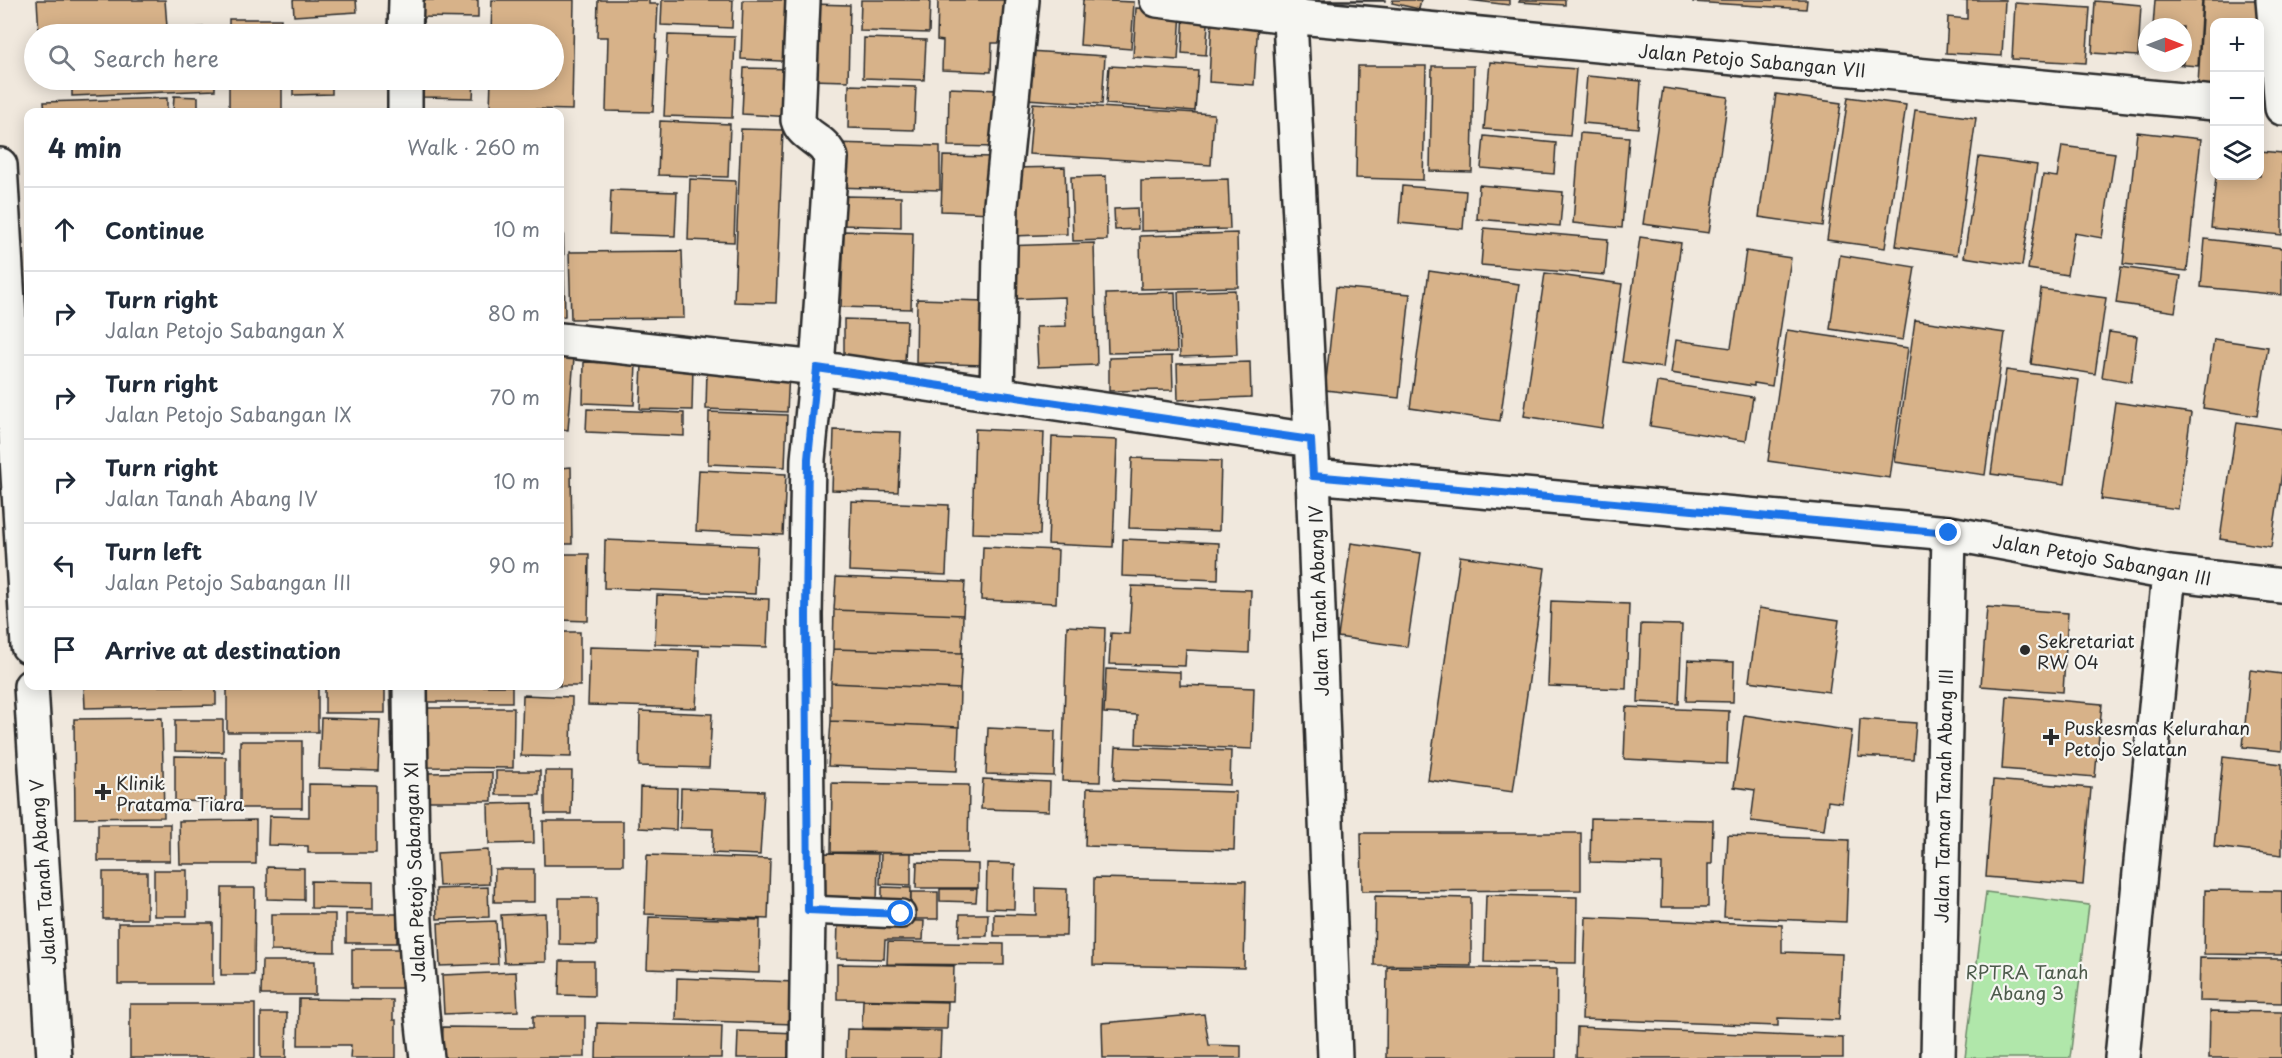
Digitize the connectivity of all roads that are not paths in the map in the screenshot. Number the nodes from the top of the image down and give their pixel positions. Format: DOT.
graph roads {
  1 [pos="406,0"];
  2 [pos="803,0"];
  3 [pos="1022,0"];
  4 [pos="1157,0"];
  5 [pos="2273,0"];
  6 [pos="1289,8"];
  7 [pos="405,24"];
  8 [pos="405,90"];
  9 [pos="2210,103"];
  10 [pos="405,108"];
  11 [pos="2264,108"];
  12 [pos="2282,109"];
  13 [pos="0,165"];
  14 [pos="4,306"];
  15 [pos="564,340"];
  16 [pos="817,368"];
  17 [pos="998,393"];
  18 [pos="1311,440"];
  19 [pos="1313,476"];
  20 [pos="1949,533"];
  21 [pos="2169,573"];
  22 [pos="2282,586"];
  23 [pos="24,589"];
  24 [pos="31,690"];
  25 [pos="410,690"];
  26 [pos="808,910"];
  27 [pos="901,914"];
  28 [pos="54,1058"];
  29 [pos="427,1058"];
  30 [pos="806,1058"];
  31 [pos="1335,1058"];
  32 [pos="1938,1058"];
  33 [pos="2122,1058"];
  1 -- 7 [label="street"];
  2 -- 16 [label="street"];
  3 -- 17 [label="street"];
  4 -- 6 [label="street, Jalan Petojo Sabangan VII"];
  5 -- 12 [label="street"];
  6 -- 9 [label="street, Jalan Petojo Sabangan VII"];
  6 -- 18 [label="street, Jalan Tanah Abang IV"];
  8 -- 10 [label="street"];
  11 -- 12 [label="street"];
  13 -- 14 [label="street"];
  14 -- 23 [label="street"];
  15 -- 16 [label="street"];
  16 -- 17 [label="street"];
  16 -- 26 [label="street"];
  17 -- 18 [label="street"];
  18 -- 19 [label="street, Jalan Tanah Abang IV"];
  19 -- 20 [label="street, Jalan Petojo Sabangan III"];
  19 -- 31 [label="street, Jalan Tanah Abang IV"];
  20 -- 21 [label="street, Jalan Petojo Sabangan III"];
  20 -- 32 [label="street, Jalan Taman Tanah Abang III"];
  21 -- 22 [label="street, Jalan Petojo Sabangan III"];
  21 -- 33 [label="street"];
  24 -- 28 [label="street, Jalan Tanah Abang V"];
  25 -- 29 [label="street, Jalan Petojo Sabangan XI"];
  26 -- 27 [label="lane"];
  26 -- 30 [label="street"];
}
